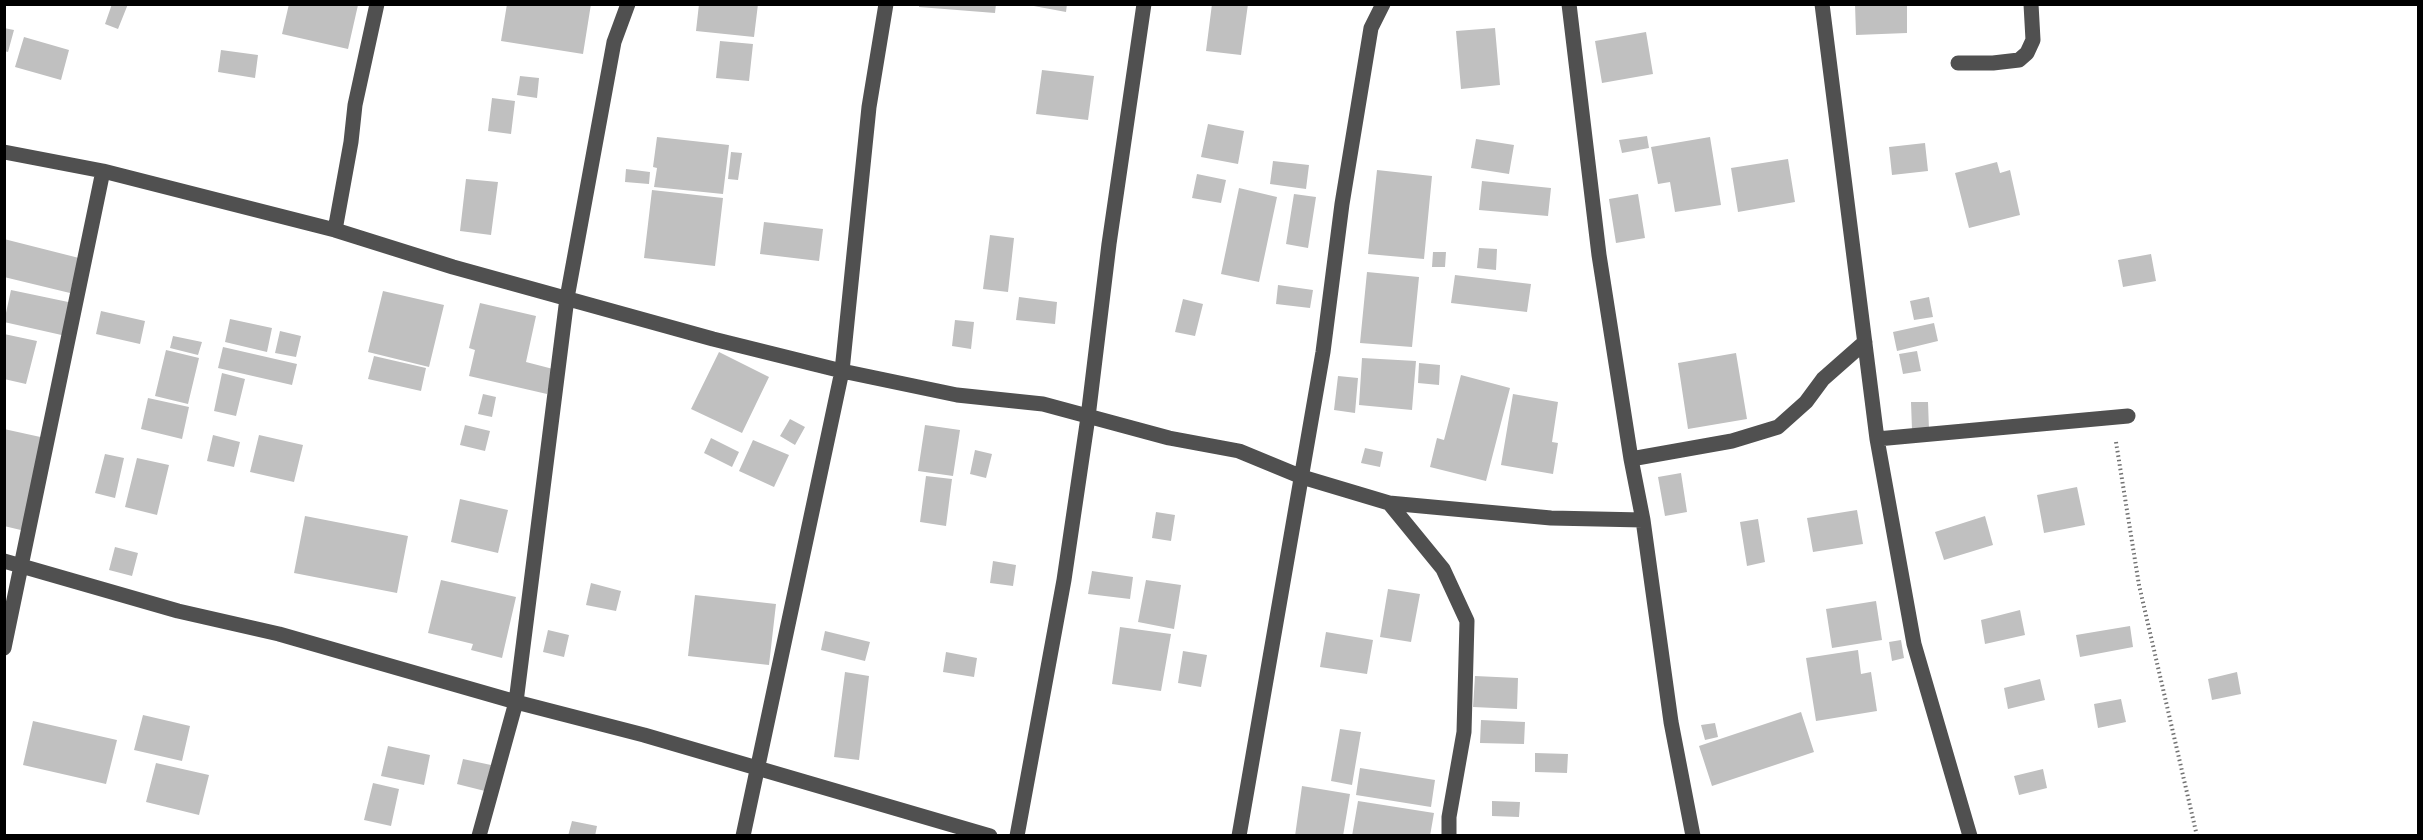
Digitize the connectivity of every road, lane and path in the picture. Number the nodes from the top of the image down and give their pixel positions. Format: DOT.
graph roads {
  1 [pos="377,4"];
  2 [pos="628,4"];
  3 [pos="886,4"];
  4 [pos="1144,4"];
  5 [pos="1383,4"];
  6 [pos="1569,4"];
  7 [pos="1822,4"];
  8 [pos="2031,4"];
  9 [pos="1958,63"];
  10 [pos="4,152"];
  11 [pos="103,171"];
  12 [pos="335,230"];
  13 [pos="567,298"];
  14 [pos="1865,342"];
  15 [pos="842,371"];
  16 [pos="2128,416"];
  17 [pos="1088,417"];
  18 [pos="1877,439"];
  19 [pos="1631,459"];
  20 [pos="1302,477"];
  21 [pos="1389,503"];
  22 [pos="1643,520"];
  23 [pos="4,561"];
  24 [pos="21,567"];
  25 [pos="4,648"];
  26 [pos="516,702"];
  27 [pos="758,769"];
  28 [pos="479,836"];
  29 [pos="743,836"];
  30 [pos="990,836"];
  31 [pos="1017,836"];
  32 [pos="1239,836"];
  33 [pos="1449,836"];
  34 [pos="1692,836"];
  35 [pos="1970,836"];
  36 [pos="2197,836"];
  1 -- 12 [label="street"];
  2 -- 13 [label="street"];
  3 -- 15 [label="street"];
  4 -- 17 [label="street"];
  5 -- 20 [label="street"];
  6 -- 19 [label="street"];
  7 -- 14 [label="street"];
  8 -- 9 [label="street"];
  10 -- 11 [label="street"];
  11 -- 12 [label="street"];
  11 -- 24 [label="street"];
  12 -- 13 [label="street"];
  13 -- 15 [label="street"];
  13 -- 26 [label="street"];
  14 -- 18 [label="street"];
  14 -- 19 [label="street"];
  15 -- 17 [label="street"];
  15 -- 27 [label="street"];
  16 -- 18 [label="street"];
  16 -- 36 [label="path"];
  17 -- 20 [label="street"];
  17 -- 31 [label="street"];
  18 -- 35 [label="street"];
  19 -- 22 [label="street"];
  20 -- 21 [label="street"];
  20 -- 32 [label="street"];
  21 -- 22 [label="street"];
  21 -- 33 [label="street"];
  22 -- 34 [label="street"];
  23 -- 24 [label="street"];
  24 -- 25 [label="street"];
  24 -- 26 [label="street"];
  26 -- 27 [label="street"];
  26 -- 28 [label="street"];
  27 -- 29 [label="street"];
  27 -- 30 [label="street"];
}
